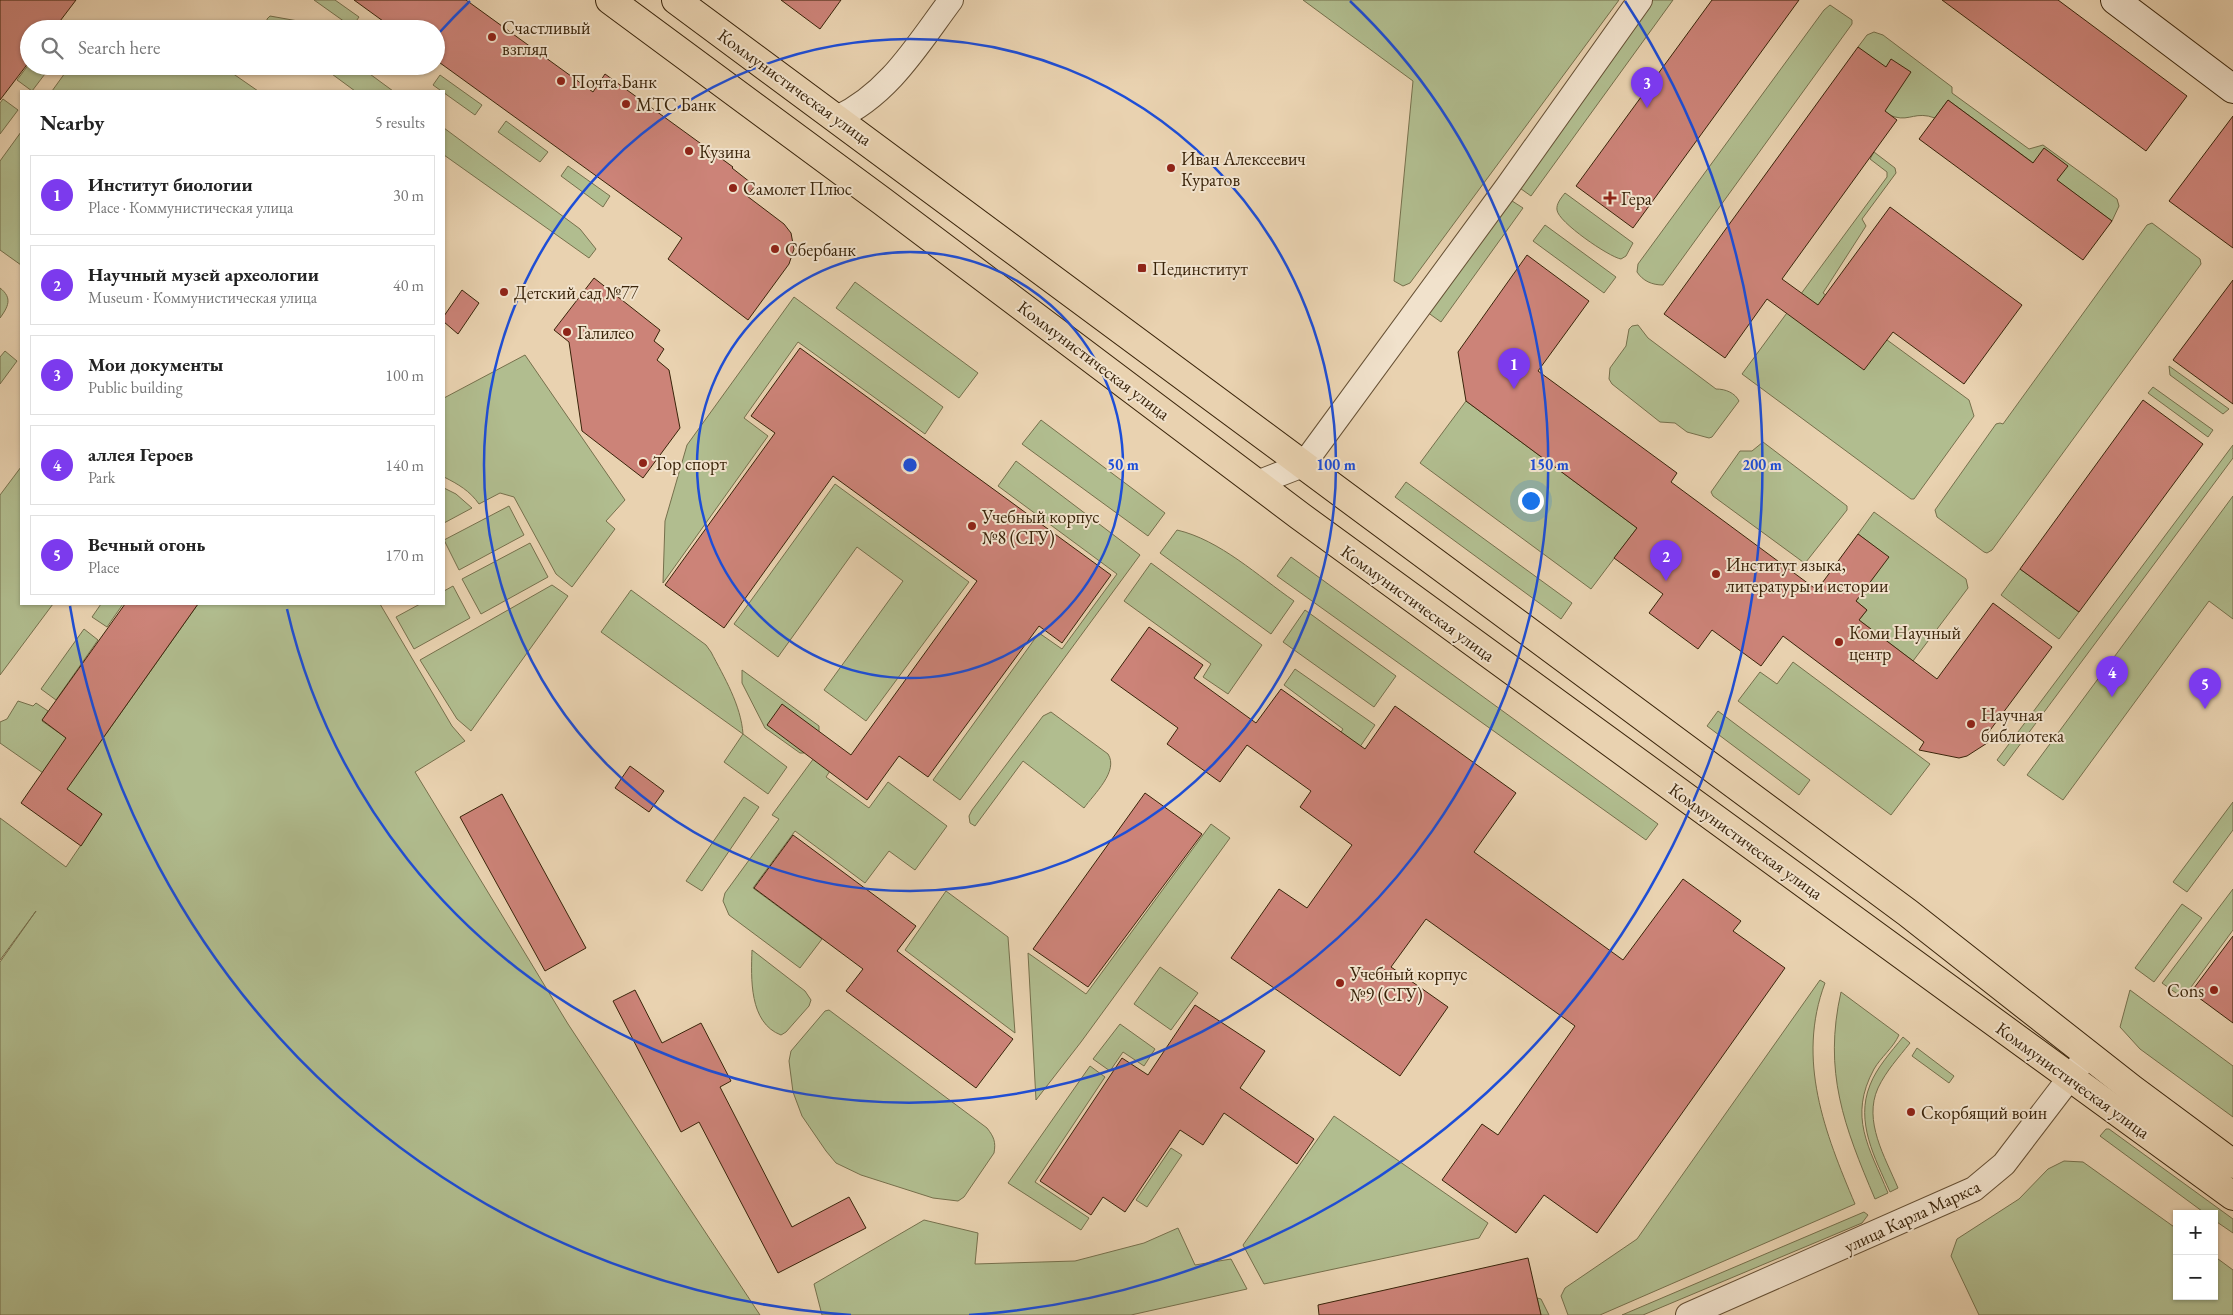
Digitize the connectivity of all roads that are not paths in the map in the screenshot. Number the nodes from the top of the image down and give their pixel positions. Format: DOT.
graph roads {
  1 [pos="610,0"];
  2 [pos="676,0"];
  3 [pos="951,0"];
  4 [pos="1640,0"];
  5 [pos="2115,0"];
  6 [pos="2233,89"];
  7 [pos="837,118"];
  8 [pos="1303,465"];
  9 [pos="1257,483"];
  10 [pos="2088,1054"];
  11 [pos="2071,1077"];
  12 [pos="2233,1164"];
  13 [pos="2233,1196"];
  14 [pos="1688,1315"];
  1 -- 9 [label="main road, Коммунистическая улица"];
  2 -- 7 [label="main road, Коммунистическая улица"];
  3 -- 7 [label="street"];
  4 -- 8 [label="street"];
  5 -- 6 [label="street"];
  7 -- 8 [label="main road, Коммунистическая улица"];
  8 -- 9 [label="street"];
  8 -- 10 [label="main road, Коммунистическая улица"];
  9 -- 11 [label="main road, Коммунистическая улица"];
  10 -- 11 [label="street, улица Карла Маркса"];
  10 -- 12 [label="main road, Коммунистическая улица"];
  11 -- 13 [label="main road, Коммунистическая улица"];
  11 -- 14 [label="street, улица Карла Маркса"];
}
